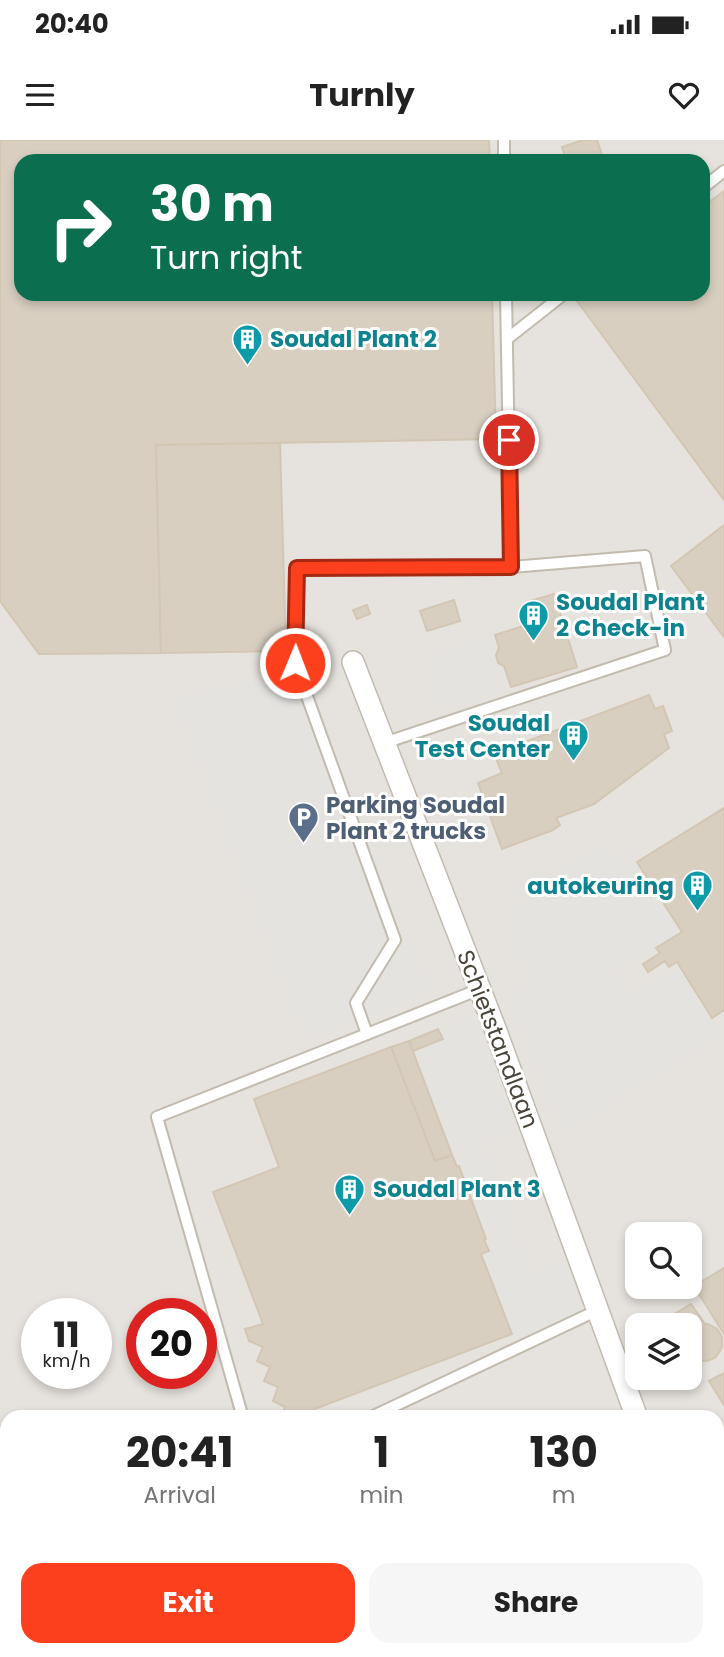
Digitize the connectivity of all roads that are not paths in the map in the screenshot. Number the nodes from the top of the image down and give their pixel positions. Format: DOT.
graph roads {
  1 [pos="724,171"];
  2 [pos="710,182"];
  3 [pos="506,301"];
  4 [pos="555,301"];
  5 [pos="507,339"];
  6 [pos="511,567"];
  7 [pos="353,662"];
  8 [pos="384,743"];
  9 [pos="480,989"];
  10 [pos="367,1034"];
  11 [pos="598,1310"];
  12 [pos="241,1410"];
  13 [pos="386,1410"];
  14 [pos="634,1410"];
  1 -- 2 [label="lane"];
  3 -- 5 [label="lane"];
  4 -- 5 [label="lane"];
  5 -- 6 [label="lane"];
  6 -- 8 [label="lane"];
  6 -- 10 [label="lane"];
  7 -- 8 [label="street, Schietstandlaan"];
  8 -- 9 [label="street, Schietstandlaan"];
  9 -- 10 [label="lane"];
  9 -- 11 [label="street, Schietstandlaan"];
  10 -- 12 [label="lane"];
  11 -- 13 [label="lane"];
  11 -- 14 [label="street, Schietstandlaan"];
}
